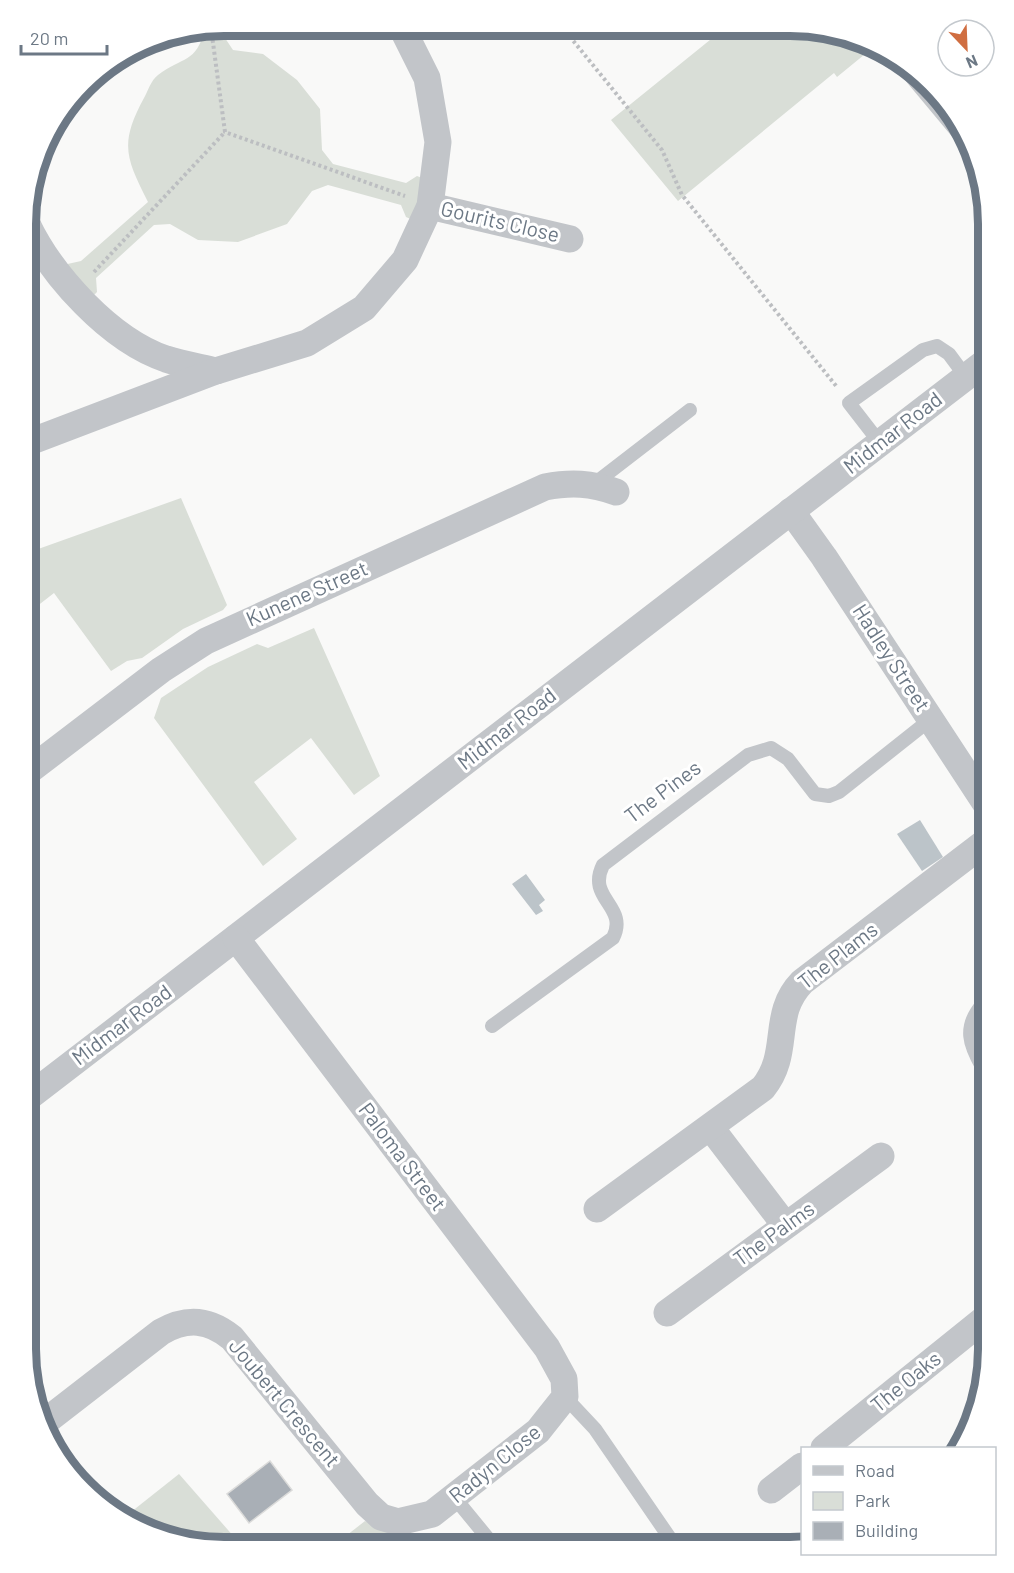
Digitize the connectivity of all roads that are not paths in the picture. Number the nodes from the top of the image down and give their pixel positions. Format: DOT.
graph roads {
  1 [pos="406,36"];
  2 [pos="430,206"];
  3 [pos="36,239"];
  4 [pos="570,239"];
  5 [pos="978,368"];
  6 [pos="216,371"];
  7 [pos="966,377"];
  8 [pos="690,410"];
  9 [pos="36,439"];
  10 [pos="880,443"];
  11 [pos="605,488"];
  12 [pos="791,511"];
  13 [pos="931,718"];
  14 [pos="36,765"];
  15 [pos="978,791"];
  16 [pos="978,848"];
  17 [pos="236,938"];
  18 [pos="978,1021"];
  19 [pos="492,1026"];
  20 [pos="978,1046"];
  21 [pos="36,1091"];
  22 [pos="711,1128"];
  23 [pos="881,1156"];
  24 [pos="597,1209"];
  25 [pos="785,1225"];
  26 [pos="667,1313"];
  27 [pos="978,1324"];
  28 [pos="564,1388"];
  29 [pos="49,1419"];
  30 [pos="826,1447"];
  31 [pos="801,1467"];
  32 [pos="771,1491"];
  33 [pos="454,1497"];
  34 [pos="398,1522"];
  35 [pos="487,1537"];
  36 [pos="669,1537"];
  1 -- 2 [label="street"];
  2 -- 4 [label="street, Gourits Close"];
  2 -- 6 [label="street"];
  3 -- 6 [label="street"];
  5 -- 7 [label="street, Midmar Road"];
  6 -- 9 [label="street"];
  7 -- 10 [label="street, Midmar Road"];
  7 -- 10 [label="lane"];
  8 -- 11 [label="lane"];
  10 -- 12 [label="street, Midmar Road"];
  11 -- 14 [label="street, Kunene Street"];
  12 -- 13 [label="street, Hadley Street"];
  12 -- 17 [label="street, Midmar Road"];
  13 -- 15 [label="street, Hadley Street"];
  13 -- 19 [label="lane, The Pines"];
  16 -- 22 [label="street, The Plams"];
  17 -- 21 [label="street, Midmar Road"];
  17 -- 28 [label="street, Paloma Street"];
  18 -- 20 [label="street"];
  22 -- 24 [label="street, The Plams"];
  22 -- 25 [label="street"];
  23 -- 25 [label="street, The Palms"];
  25 -- 26 [label="street, The Palms"];
  27 -- 30 [label="street, The Oaks"];
  28 -- 33 [label="street, Radyn Close"];
  28 -- 36 [label="lane"];
  29 -- 34 [label="street, Joubert Crescent"];
  31 -- 32 [label="street"];
  33 -- 34 [label="street, Radyn Close"];
  33 -- 35 [label="lane"];
}
